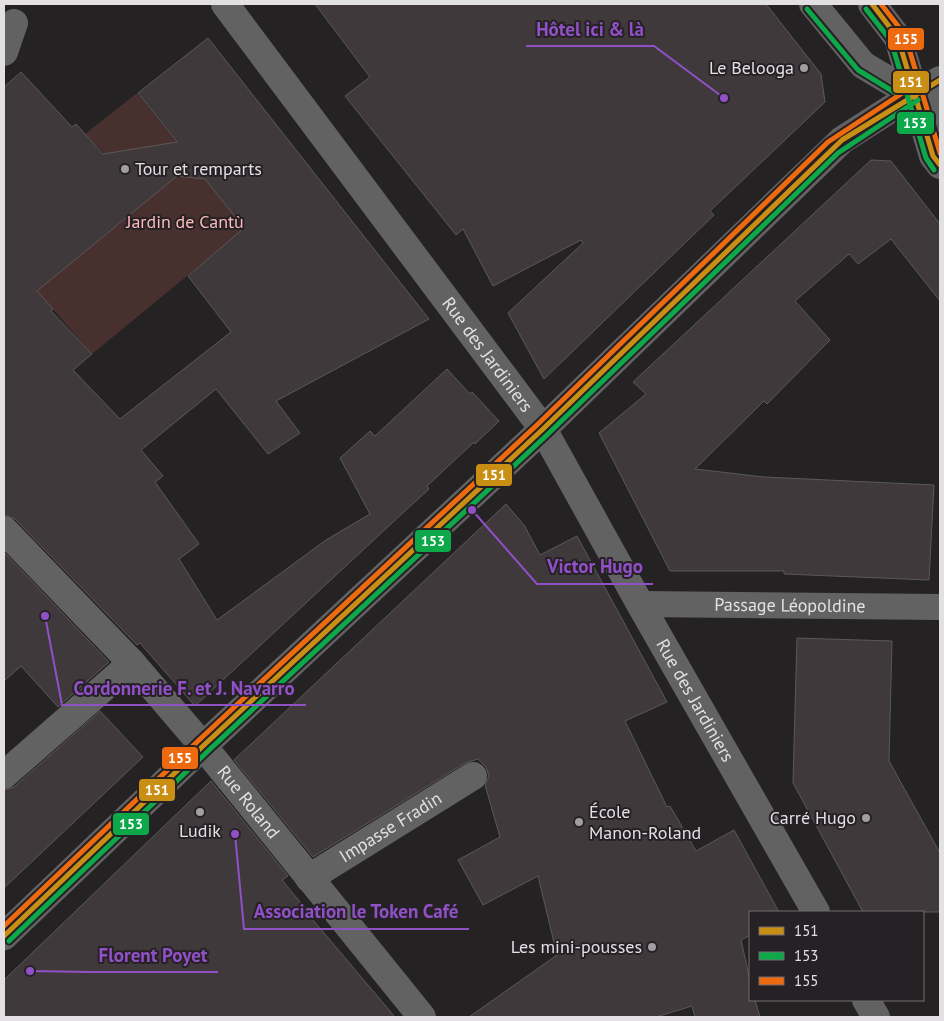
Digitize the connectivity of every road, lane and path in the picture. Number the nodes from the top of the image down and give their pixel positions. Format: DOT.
graph roads {
  1 [pos="225,4"];
  2 [pos="814,4"];
  3 [pos="872,4"];
  4 [pos="14,23"];
  5 [pos="4,52"];
  6 [pos="940,80"];
  7 [pos="914,94"];
  8 [pos="940,111"];
  9 [pos="940,165"];
  10 [pos="543,428"];
  11 [pos="4,530"];
  12 [pos="640,604"];
  13 [pos="940,608"];
  14 [pos="132,663"];
  15 [pos="203,746"];
  16 [pos="4,775"];
  17 [pos="473,776"];
  18 [pos="309,878"];
  19 [pos="815,911"];
  20 [pos="4,936"];
  21 [pos="867,1001"];
  22 [pos="422,1017"];
  23 [pos="876,1017"];
  1 -- 10 [label="street, Rue des Jardiniers"];
  2 -- 7 [label="street"];
  3 -- 7 [label="street"];
  4 -- 5 [label="street"];
  6 -- 7 [label="street"];
  7 -- 8 [label="street"];
  7 -- 9 [label="street"];
  7 -- 10 [label="street"];
  10 -- 12 [label="street, Rue des Jardiniers"];
  10 -- 15 [label="street"];
  11 -- 14 [label="street, Rue Roland"];
  12 -- 13 [label="street, Passage Léopoldine"];
  12 -- 19 [label="street, Rue des Jardiniers"];
  14 -- 15 [label="street, Rue Roland"];
  14 -- 16 [label="street"];
  15 -- 18 [label="street, Rue Roland"];
  15 -- 20 [label="street"];
  17 -- 18 [label="street, Impasse Fradin"];
  18 -- 22 [label="street, Rue Roland"];
  21 -- 23 [label="street"];
}
